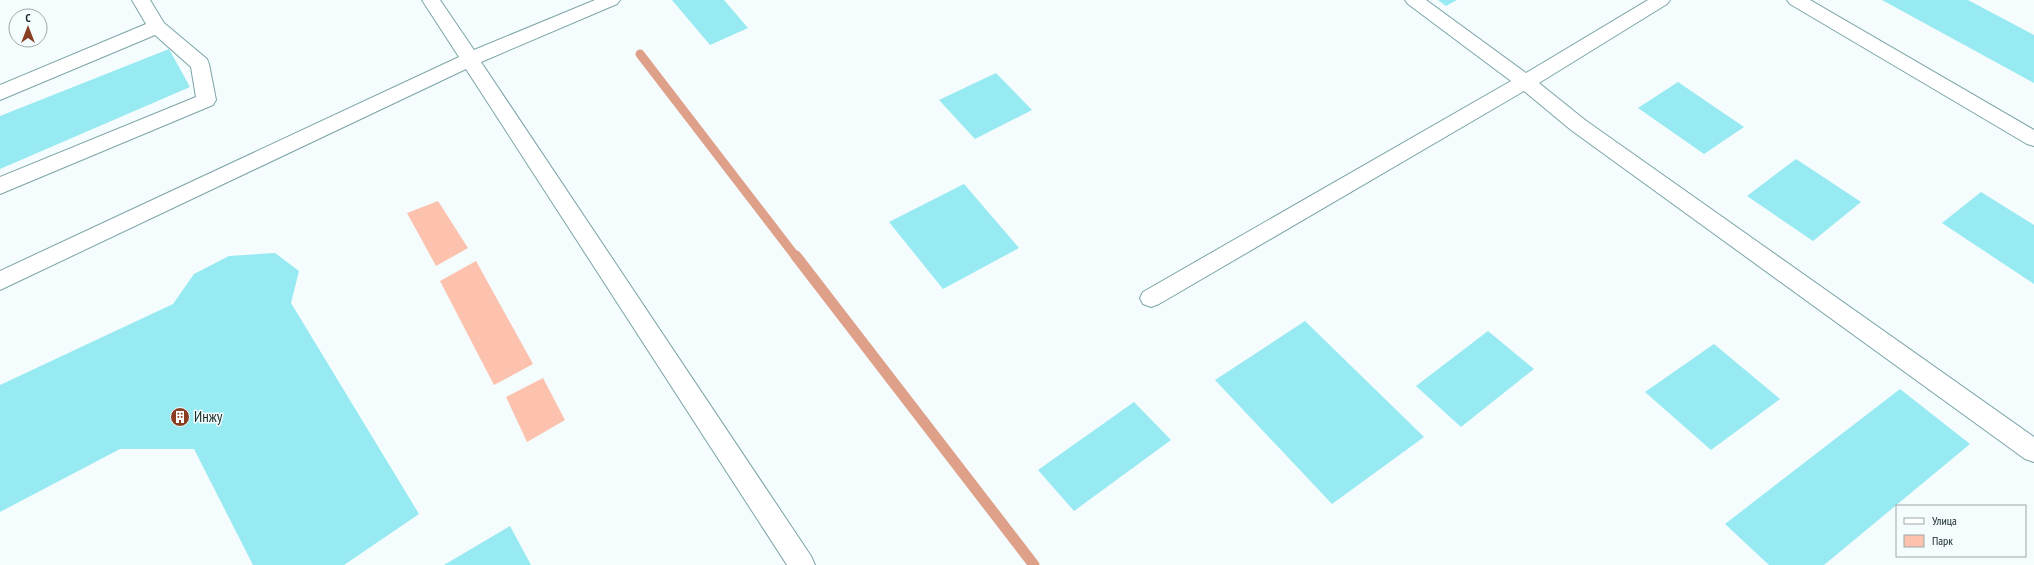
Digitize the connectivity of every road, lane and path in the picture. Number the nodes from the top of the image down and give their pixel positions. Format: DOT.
graph roads {
  1 [pos="141,0"];
  2 [pos="431,0"];
  3 [pos="611,0"];
  4 [pos="1414,0"];
  5 [pos="1661,0"];
  6 [pos="1796,0"];
  7 [pos="156,28"];
  8 [pos="470,59"];
  9 [pos="1526,82"];
  10 [pos="0,93"];
  11 [pos="2034,139"];
  12 [pos="0,186"];
  13 [pos="0,281"];
  14 [pos="1151,298"];
  15 [pos="2034,451"];
  16 [pos="802,565"];
  1 -- 7 [label="street"];
  2 -- 8 [label="street"];
  3 -- 8 [label="street"];
  4 -- 9 [label="street"];
  5 -- 9 [label="street"];
  6 -- 11 [label="street"];
  7 -- 10 [label="street"];
  7 -- 12 [label="street"];
  8 -- 13 [label="street"];
  8 -- 16 [label="street"];
  9 -- 14 [label="street"];
  9 -- 15 [label="street"];
}
